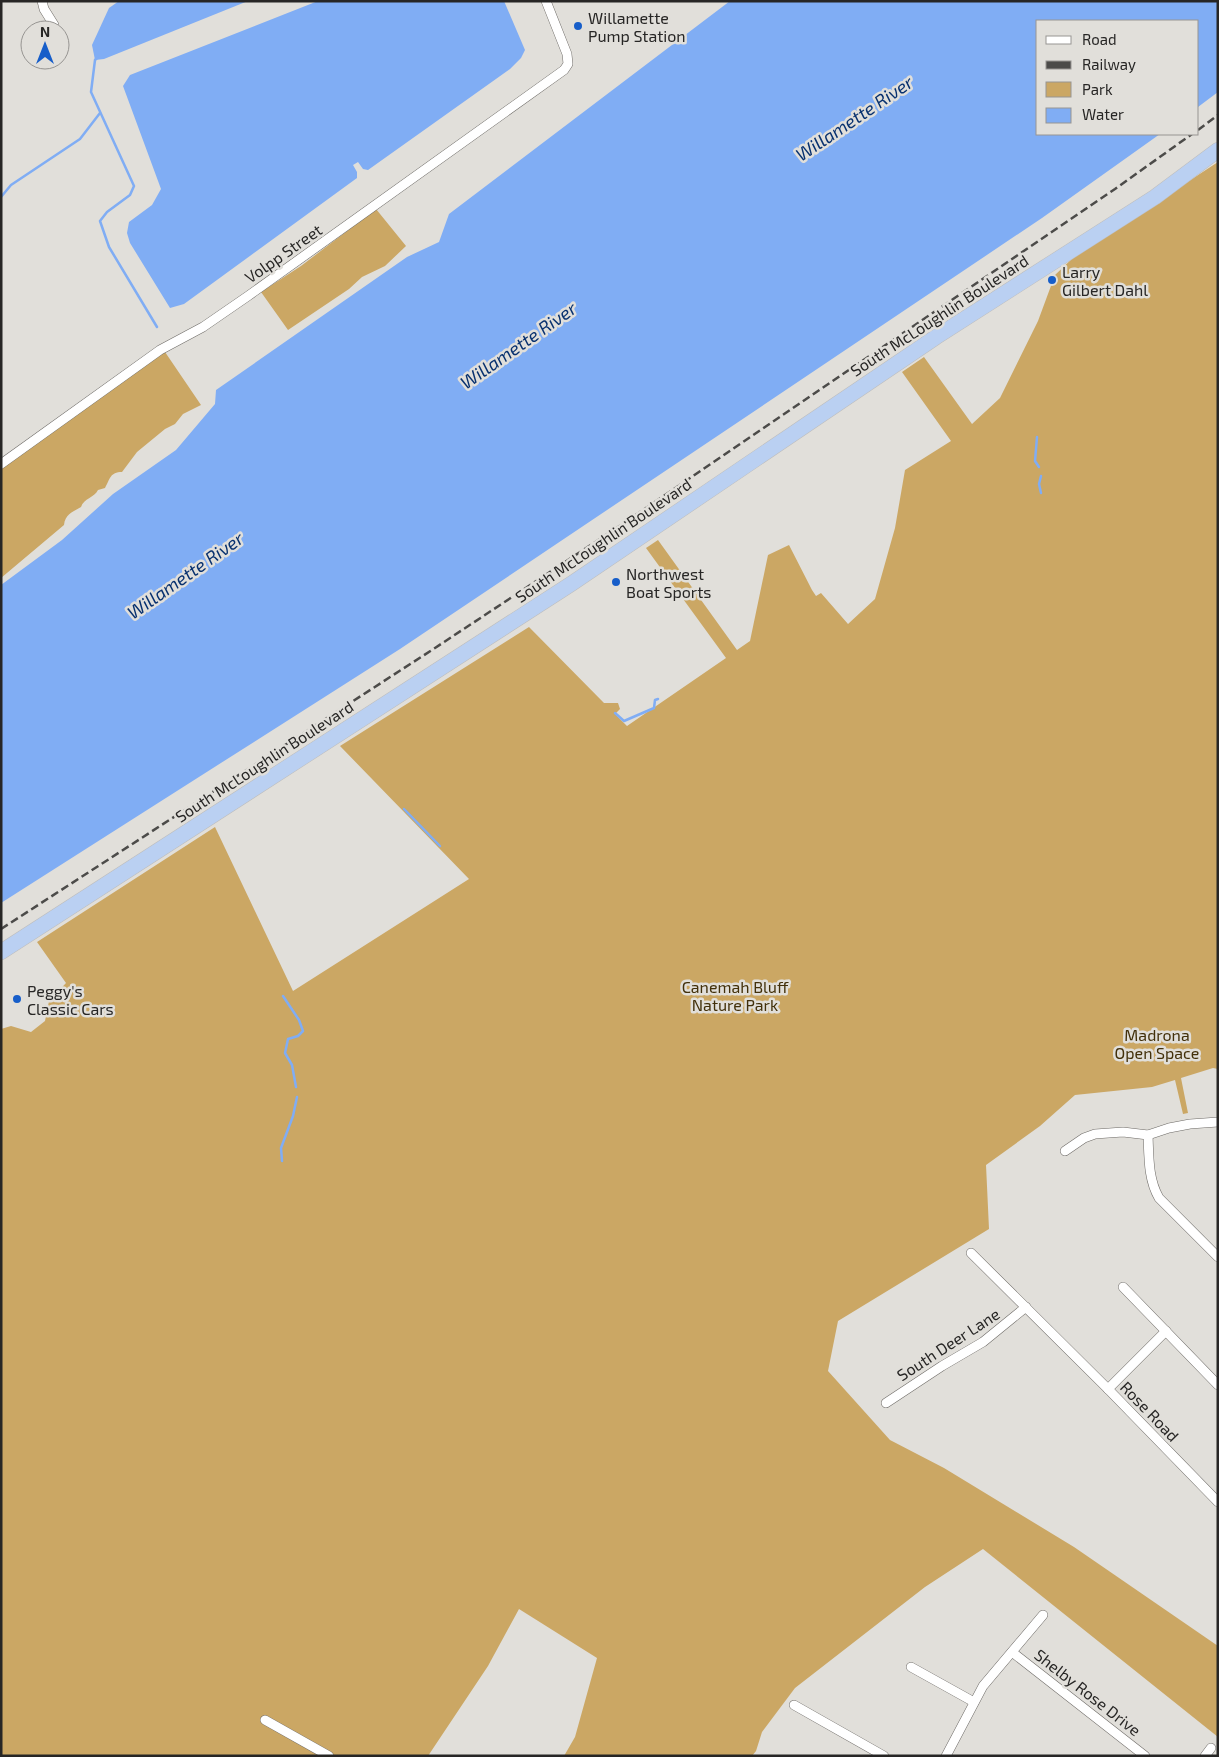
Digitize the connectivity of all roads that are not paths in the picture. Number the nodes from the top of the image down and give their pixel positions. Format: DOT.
graph roads {
  1 [pos="42,1"];
  2 [pos="546,1"];
  3 [pos="51,20"];
  4 [pos="1218,150"];
  5 [pos="1,464"];
  6 [pos="1,952"];
  7 [pos="1218,1122"];
  8 [pos="1148,1135"];
  9 [pos="1065,1151"];
  10 [pos="971,1253"];
  11 [pos="1218,1257"];
  12 [pos="1122,1287"];
  13 [pos="1026,1307"];
  14 [pos="1166,1331"];
  15 [pos="1218,1384"];
  16 [pos="1108,1389"];
  17 [pos="886,1403"];
  18 [pos="1218,1502"];
  19 [pos="1043,1615"];
  20 [pos="1012,1652"];
  21 [pos="911,1668"];
  22 [pos="974,1702"];
  23 [pos="794,1705"];
  24 [pos="265,1720"];
  25 [pos="329,1756"];
  26 [pos="884,1756"];
  27 [pos="946,1756"];
  28 [pos="1144,1756"];
  1 -- 3 [label="street"];
  2 -- 5 [label="street, Volpp Street"];
  4 -- 6 [label="highway, South McLoughlin Boulevard"];
  7 -- 8 [label="street"];
  8 -- 9 [label="street"];
  8 -- 11 [label="street"];
  10 -- 13 [label="street, Rose Road"];
  12 -- 14 [label="street"];
  13 -- 16 [label="street, Rose Road"];
  13 -- 17 [label="street, South Deer Lane"];
  14 -- 15 [label="street"];
  14 -- 16 [label="street"];
  16 -- 18 [label="street, Rose Road"];
  19 -- 20 [label="street"];
  20 -- 22 [label="street"];
  20 -- 28 [label="street, Shelby Rose Drive"];
  21 -- 22 [label="street"];
  22 -- 27 [label="street"];
  23 -- 26 [label="street"];
  24 -- 25 [label="street"];
}
